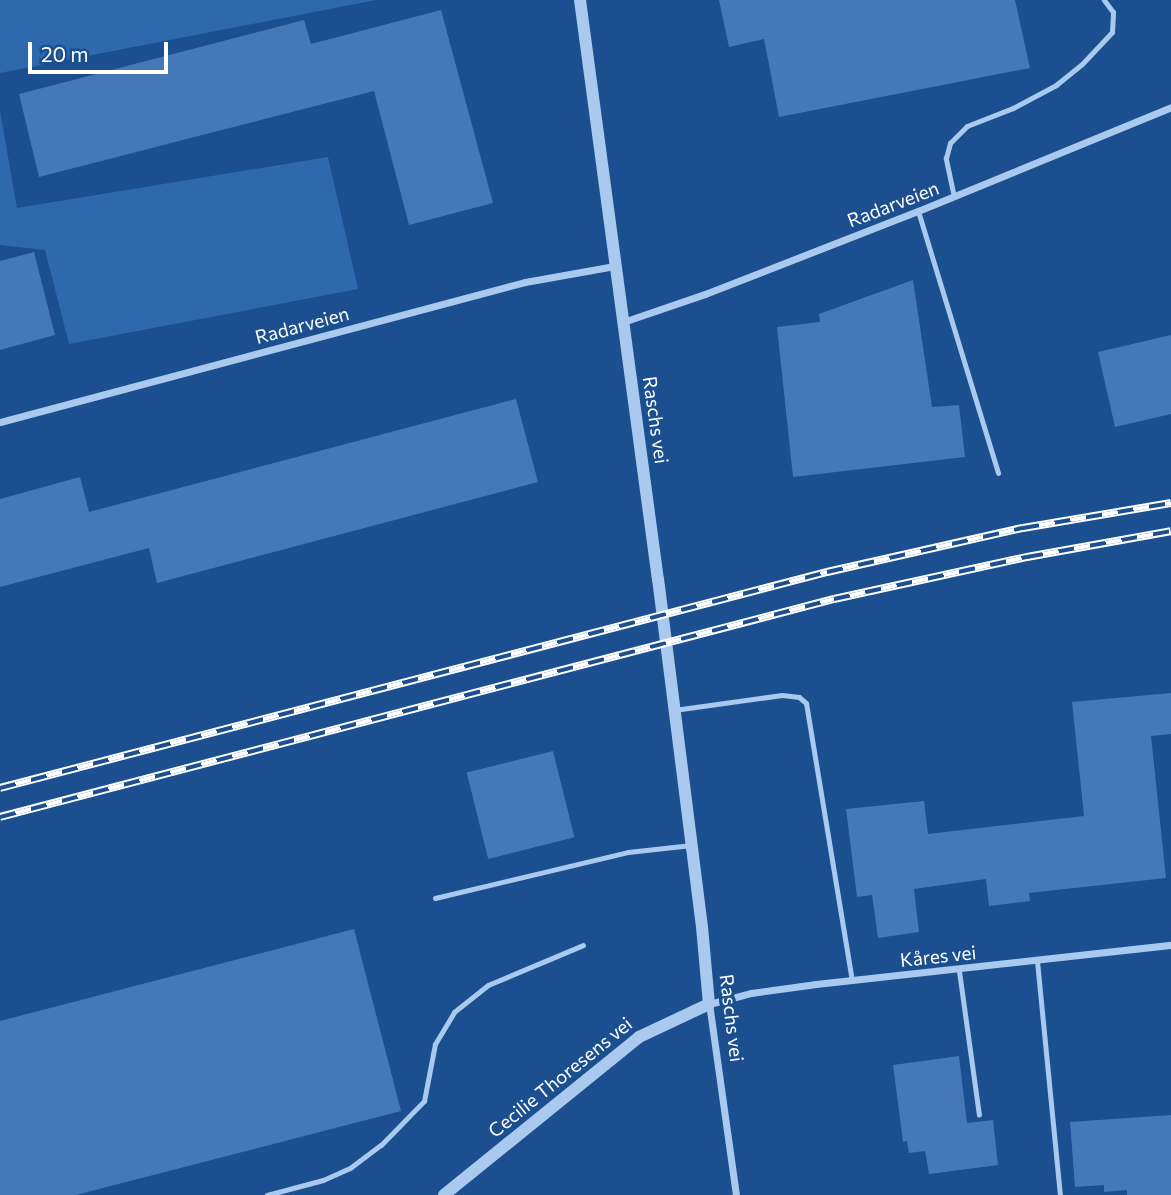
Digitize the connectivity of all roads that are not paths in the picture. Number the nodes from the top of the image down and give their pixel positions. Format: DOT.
graph roads {
  1 [pos="580,0"];
  2 [pos="1104,0"];
  3 [pos="1171,107"];
  4 [pos="954,197"];
  5 [pos="918,211"];
  6 [pos="615,266"];
  7 [pos="623,322"];
  8 [pos="0,422"];
  9 [pos="998,473"];
  10 [pos="674,710"];
  11 [pos="692,845"];
  12 [pos="435,898"];
  13 [pos="583,945"];
  14 [pos="1171,945"];
  15 [pos="1037,961"];
  16 [pos="959,971"];
  17 [pos="852,980"];
  18 [pos="709,1004"];
  19 [pos="979,1115"];
  20 [pos="267,1195"];
  21 [pos="444,1195"];
  22 [pos="736,1195"];
  23 [pos="1060,1195"];
  1 -- 6 [label="street, Raschs vei"];
  2 -- 4 [label="lane"];
  3 -- 4 [label="street, Radarveien"];
  4 -- 5 [label="street, Radarveien"];
  5 -- 7 [label="street, Radarveien"];
  5 -- 9 [label="lane"];
  6 -- 7 [label="street, Raschs vei"];
  6 -- 8 [label="street, Radarveien"];
  7 -- 10 [label="street, Raschs vei"];
  10 -- 11 [label="street, Raschs vei"];
  10 -- 17 [label="lane"];
  11 -- 12 [label="lane"];
  11 -- 18 [label="street, Raschs vei"];
  13 -- 20 [label="lane"];
  14 -- 15 [label="street, Kåres vei"];
  15 -- 16 [label="street, Kåres vei"];
  15 -- 23 [label="lane"];
  16 -- 17 [label="street, Kåres vei"];
  16 -- 19 [label="lane"];
  17 -- 18 [label="street, Kåres vei"];
  18 -- 21 [label="street, Cecilie Thoresens vei"];
  18 -- 22 [label="street, Raschs vei"];
}
